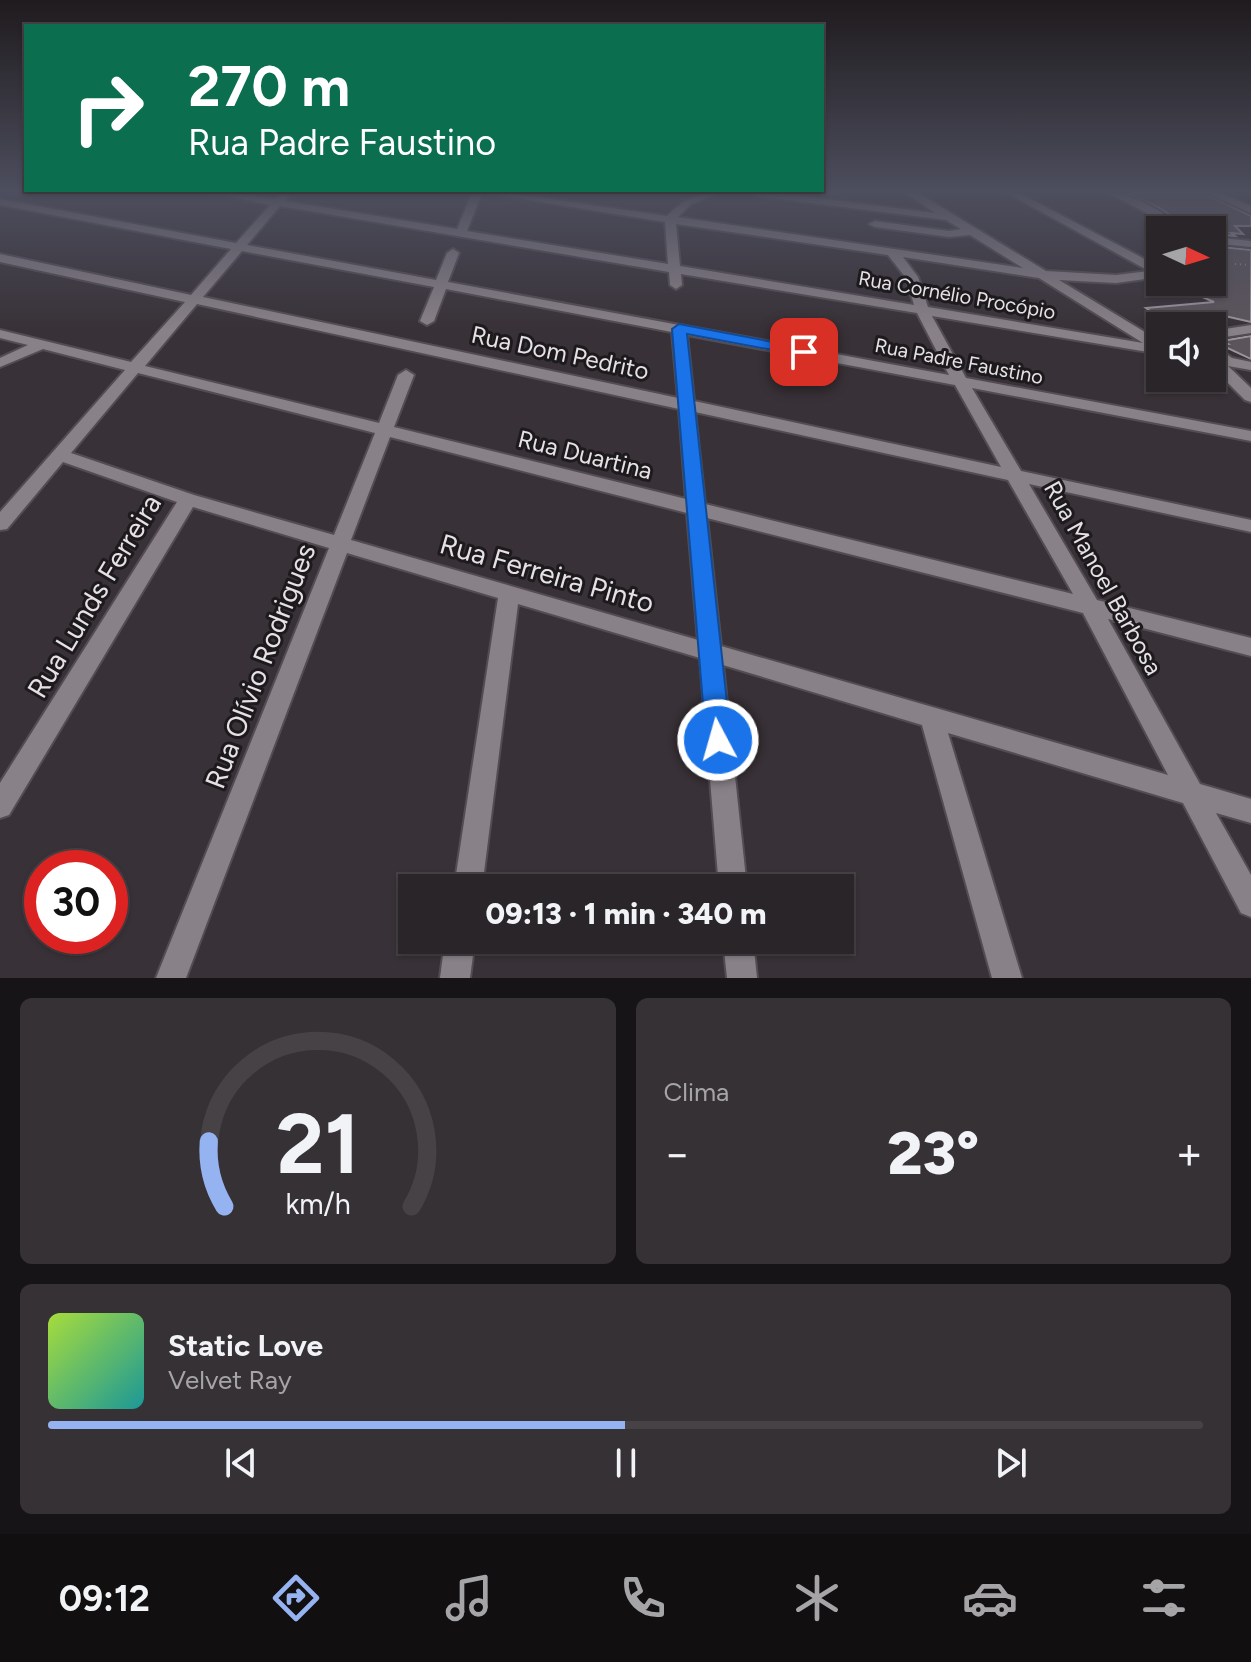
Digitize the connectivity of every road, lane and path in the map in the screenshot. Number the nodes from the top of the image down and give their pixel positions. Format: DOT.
graph roads {
  1 [pos="199,239"];
  2 [pos="245,239"];
  3 [pos="495,239"];
  4 [pos="672,239"];
  5 [pos="802,239"];
  6 [pos="986,239"];
  7 [pos="1098,239"];
  8 [pos="1226,241"];
  9 [pos="1251,244"];
  10 [pos="239,246"];
  11 [pos="892,252"];
  12 [pos="453,253"];
  13 [pos="0,258"];
  14 [pos="1235,264"];
  15 [pos="1146,265"];
  16 [pos="1251,265"];
  17 [pos="914,267"];
  18 [pos="675,268"];
  19 [pos="1146,274"];
  20 [pos="1046,275"];
  21 [pos="440,284"];
  22 [pos="676,285"];
  23 [pos="192,299"];
  24 [pos="922,310"];
  25 [pos="427,321"];
  26 [pos="679,329"];
  27 [pos="1251,329"];
  28 [pos="1226,333"];
  29 [pos="0,334"];
  30 [pos="1146,337"];
  31 [pos="1146,343"];
  32 [pos="43,344"];
  33 [pos="1226,361"];
  34 [pos="0,363"];
  35 [pos="1251,366"];
  36 [pos="133,367"];
  37 [pos="1226,373"];
  38 [pos="406,375"];
  39 [pos="960,381"];
  40 [pos="1251,397"];
  41 [pos="686,405"];
  42 [pos="384,430"];
  43 [pos="1251,436"];
  44 [pos="59,455"];
  45 [pos="1015,475"];
  46 [pos="188,499"];
  47 [pos="697,508"];
  48 [pos="0,524"];
  49 [pos="1251,526"];
  50 [pos="340,544"];
  51 [pos="509,594"];
  52 [pos="1090,606"];
  53 [pos="1251,647"];
  54 [pos="709,651"];
  55 [pos="932,719"];
  56 [pos="1194,793"];
  57 [pos="0,806"];
  58 [pos="1251,811"];
  59 [pos="470,874"];
  60 [pos="732,874"];
  61 [pos="1251,903"];
  62 [pos="458,954"];
  63 [pos="739,954"];
  64 [pos="171,978"];
  65 [pos="455,978"];
  66 [pos="742,978"];
  67 [pos="1007,978"];
  1 -- 10 [label="street, Rua Padre Faustino"];
  2 -- 10 [label="street"];
  3 -- 18 [label="street, Rua Cornélio Procópio"];
  4 -- 18 [label="street"];
  5 -- 11 [label="street"];
  6 -- 20 [label="street"];
  7 -- 15 [label="street"];
  8 -- 9 [label="street"];
  10 -- 21 [label="street, Rua Padre Faustino"];
  10 -- 23 [label="street"];
  11 -- 17 [label="street, Rua Manoel Barbosa"];
  11 -- 17 [label="street"];
  12 -- 21 [label="street"];
  13 -- 23 [label="street, Rua Dom Pedrito"];
  14 -- 16 [label="path"];
  17 -- 20 [label="street"];
  17 -- 24 [label="street, Rua Manoel Barbosa"];
  18 -- 22 [label="street"];
  18 -- 24 [label="street, Rua Cornélio Procópio"];
  19 -- 20 [label="street"];
  20 -- 30 [label="street"];
  21 -- 25 [label="street"];
  21 -- 26 [label="street, Rua Padre Faustino"];
  23 -- 36 [label="street"];
  23 -- 41 [label="street, Rua Dom Pedrito"];
  24 -- 31 [label="street, Rua Cornélio Procópio"];
  24 -- 39 [label="street, Rua Manoel Barbosa"];
  26 -- 39 [label="street, Rua Padre Faustino"];
  26 -- 41 [label="street"];
  27 -- 28 [label="street"];
  29 -- 32 [label="street, Rua Duartina"];
  32 -- 34 [label="street"];
  32 -- 36 [label="street, Rua Duartina"];
  33 -- 35 [label="street"];
  36 -- 42 [label="street, Rua Duartina"];
  36 -- 44 [label="street"];
  37 -- 40 [label="street"];
  38 -- 42 [label="street, Rua Olívio Rodrigues"];
  39 -- 43 [label="street, Rua Padre Faustino"];
  39 -- 45 [label="street, Rua Manoel Barbosa"];
  41 -- 45 [label="street, Rua Dom Pedrito"];
  41 -- 47 [label="street"];
  42 -- 47 [label="street, Rua Duartina"];
  42 -- 50 [label="street, Rua Olívio Rodrigues"];
  44 -- 46 [label="street, Rua Ferreira Pinto"];
  44 -- 48 [label="street"];
  45 -- 49 [label="street, Rua Dom Pedrito"];
  45 -- 52 [label="street, Rua Manoel Barbosa"];
  46 -- 50 [label="street, Rua Ferreira Pinto"];
  46 -- 57 [label="street, Rua Lunds Ferreira"];
  47 -- 52 [label="street, Rua Duartina"];
  47 -- 54 [label="street"];
  50 -- 51 [label="street, Rua Ferreira Pinto"];
  50 -- 64 [label="street, Rua Olívio Rodrigues"];
  51 -- 54 [label="street, Rua Ferreira Pinto"];
  51 -- 59 [label="street"];
  52 -- 53 [label="street, Rua Duartina"];
  52 -- 56 [label="street, Rua Manoel Barbosa"];
  54 -- 55 [label="street, Rua Ferreira Pinto"];
  54 -- 60 [label="street"];
  55 -- 56 [label="street, Rua Ferreira Pinto"];
  55 -- 67 [label="street"];
  56 -- 58 [label="street, Rua Ferreira Pinto"];
  56 -- 61 [label="street, Rua Manoel Barbosa"];
  62 -- 65 [label="street"];
  63 -- 66 [label="street"];
}
